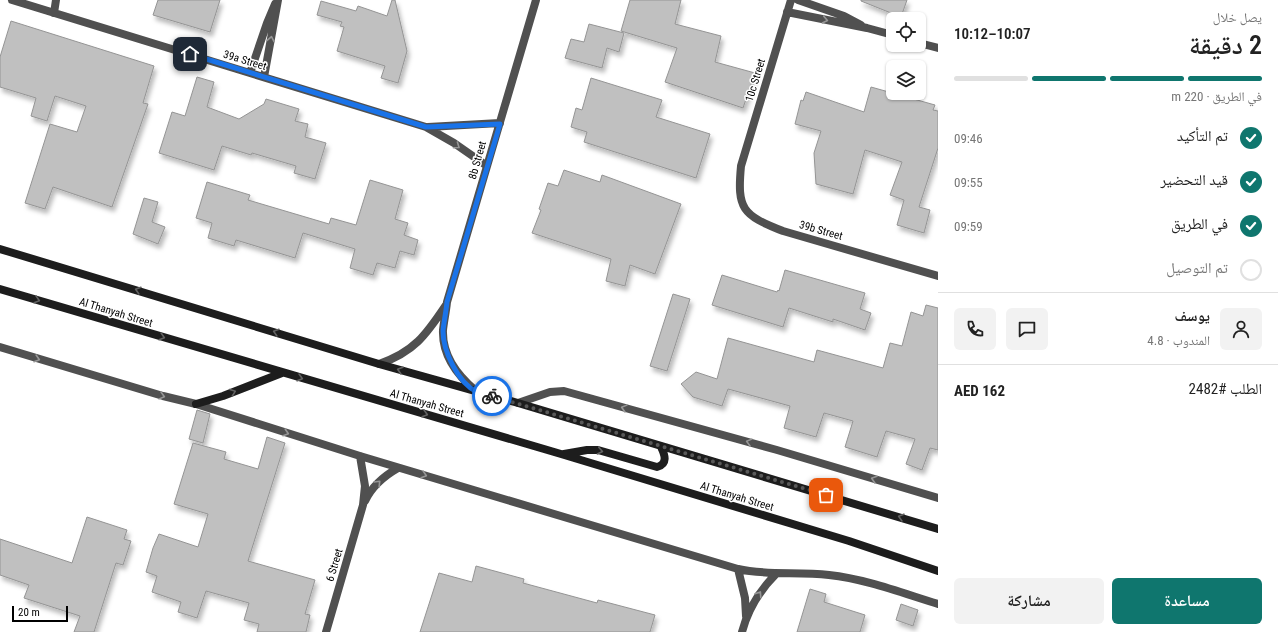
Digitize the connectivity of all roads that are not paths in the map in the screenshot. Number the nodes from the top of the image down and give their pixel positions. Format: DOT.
graph roads {
  1 [pos="12,0"];
  2 [pos="56,0"];
  3 [pos="277,0"];
  4 [pos="536,0"];
  5 [pos="791,0"];
  6 [pos="798,0"];
  7 [pos="39,4"];
  8 [pos="787,12"];
  9 [pos="54,13"];
  10 [pos="867,28"];
  11 [pos="886,34"];
  12 [pos="926,45"];
  13 [pos="938,48"];
  14 [pos="250,73"];
  15 [pos="264,77"];
  16 [pos="500,124"];
  17 [pos="426,127"];
  18 [pos="487,166"];
  19 [pos="741,166"];
  20 [pos="0,249"];
  21 [pos="938,276"];
  22 [pos="0,289"];
  23 [pos="447,302"];
  24 [pos="0,348"];
  25 [pos="379,364"];
  26 [pos="282,373"];
  27 [pos="476,392"];
  28 [pos="518,403"];
  29 [pos="196,404"];
  30 [pos="661,447"];
  31 [pos="561,454"];
  32 [pos="360,456"];
  33 [pos="398,468"];
  34 [pos="938,498"];
  35 [pos="363,505"];
  36 [pos="938,529"];
  37 [pos="738,569"];
  38 [pos="938,571"];
  39 [pos="776,574"];
  40 [pos="938,604"];
  41 [pos="746,617"];
  42 [pos="326,632"];
  43 [pos="742,632"];
  1 -- 7 [label="street, 39a Street"];
  2 -- 9 [label="street"];
  3 -- 14 [label="street"];
  15 -- 3 [label="street, one-way"];
  4 -- 16 [label="street, 8b Street"];
  5 -- 8 [label="street, 10c Street"];
  6 -- 10 [label="street"];
  7 -- 9 [label="street, 39a Street"];
  8 -- 10 [label="street, one-way"];
  8 -- 19 [label="street, 10c Street"];
  9 -- 14 [label="street, 39a Street"];
  10 -- 11 [label="street"];
  12 -- 13 [label="street"];
  14 -- 15 [label="street, 39a Street"];
  15 -- 17 [label="street, 39a Street"];
  16 -- 17 [label="street, 39a Street"];
  16 -- 18 [label="street, 8b Street"];
  17 -- 18 [label="street, 39a Street, one-way"];
  18 -- 23 [label="street, 8b Street"];
  19 -- 21 [label="street, 39b Street"];
  25 -- 20 [label="main road, one-way"];
  22 -- 26 [label="main road, Al Thanyah Street, one-way"];
  23 -- 25 [label="street, 8b Street"];
  23 -- 27 [label="street, 8b Street"];
  24 -- 29 [label="street, one-way"];
  27 -- 25 [label="main road, one-way"];
  29 -- 26 [label="main road, one-way"];
  26 -- 31 [label="main road, Al Thanyah Street, one-way"];
  27 -- 28 [label="main road"];
  28 -- 30 [label="main road"];
  34 -- 28 [label="street, one-way"];
  29 -- 32 [label="street, one-way"];
  31 -- 30 [label="main road, one-way"];
  36 -- 30 [label="main road, one-way"];
  31 -- 38 [label="main road, Al Thanyah Street"];
  32 -- 33 [label="street"];
  32 -- 35 [label="street, 6 Street"];
  35 -- 33 [label="street, 6 Street, one-way"];
  33 -- 37 [label="street, one-way"];
  35 -- 42 [label="street, 6 Street"];
  37 -- 39 [label="street"];
  37 -- 41 [label="street"];
  39 -- 40 [label="street"];
  41 -- 39 [label="street, one-way"];
  41 -- 43 [label="street"];
}
